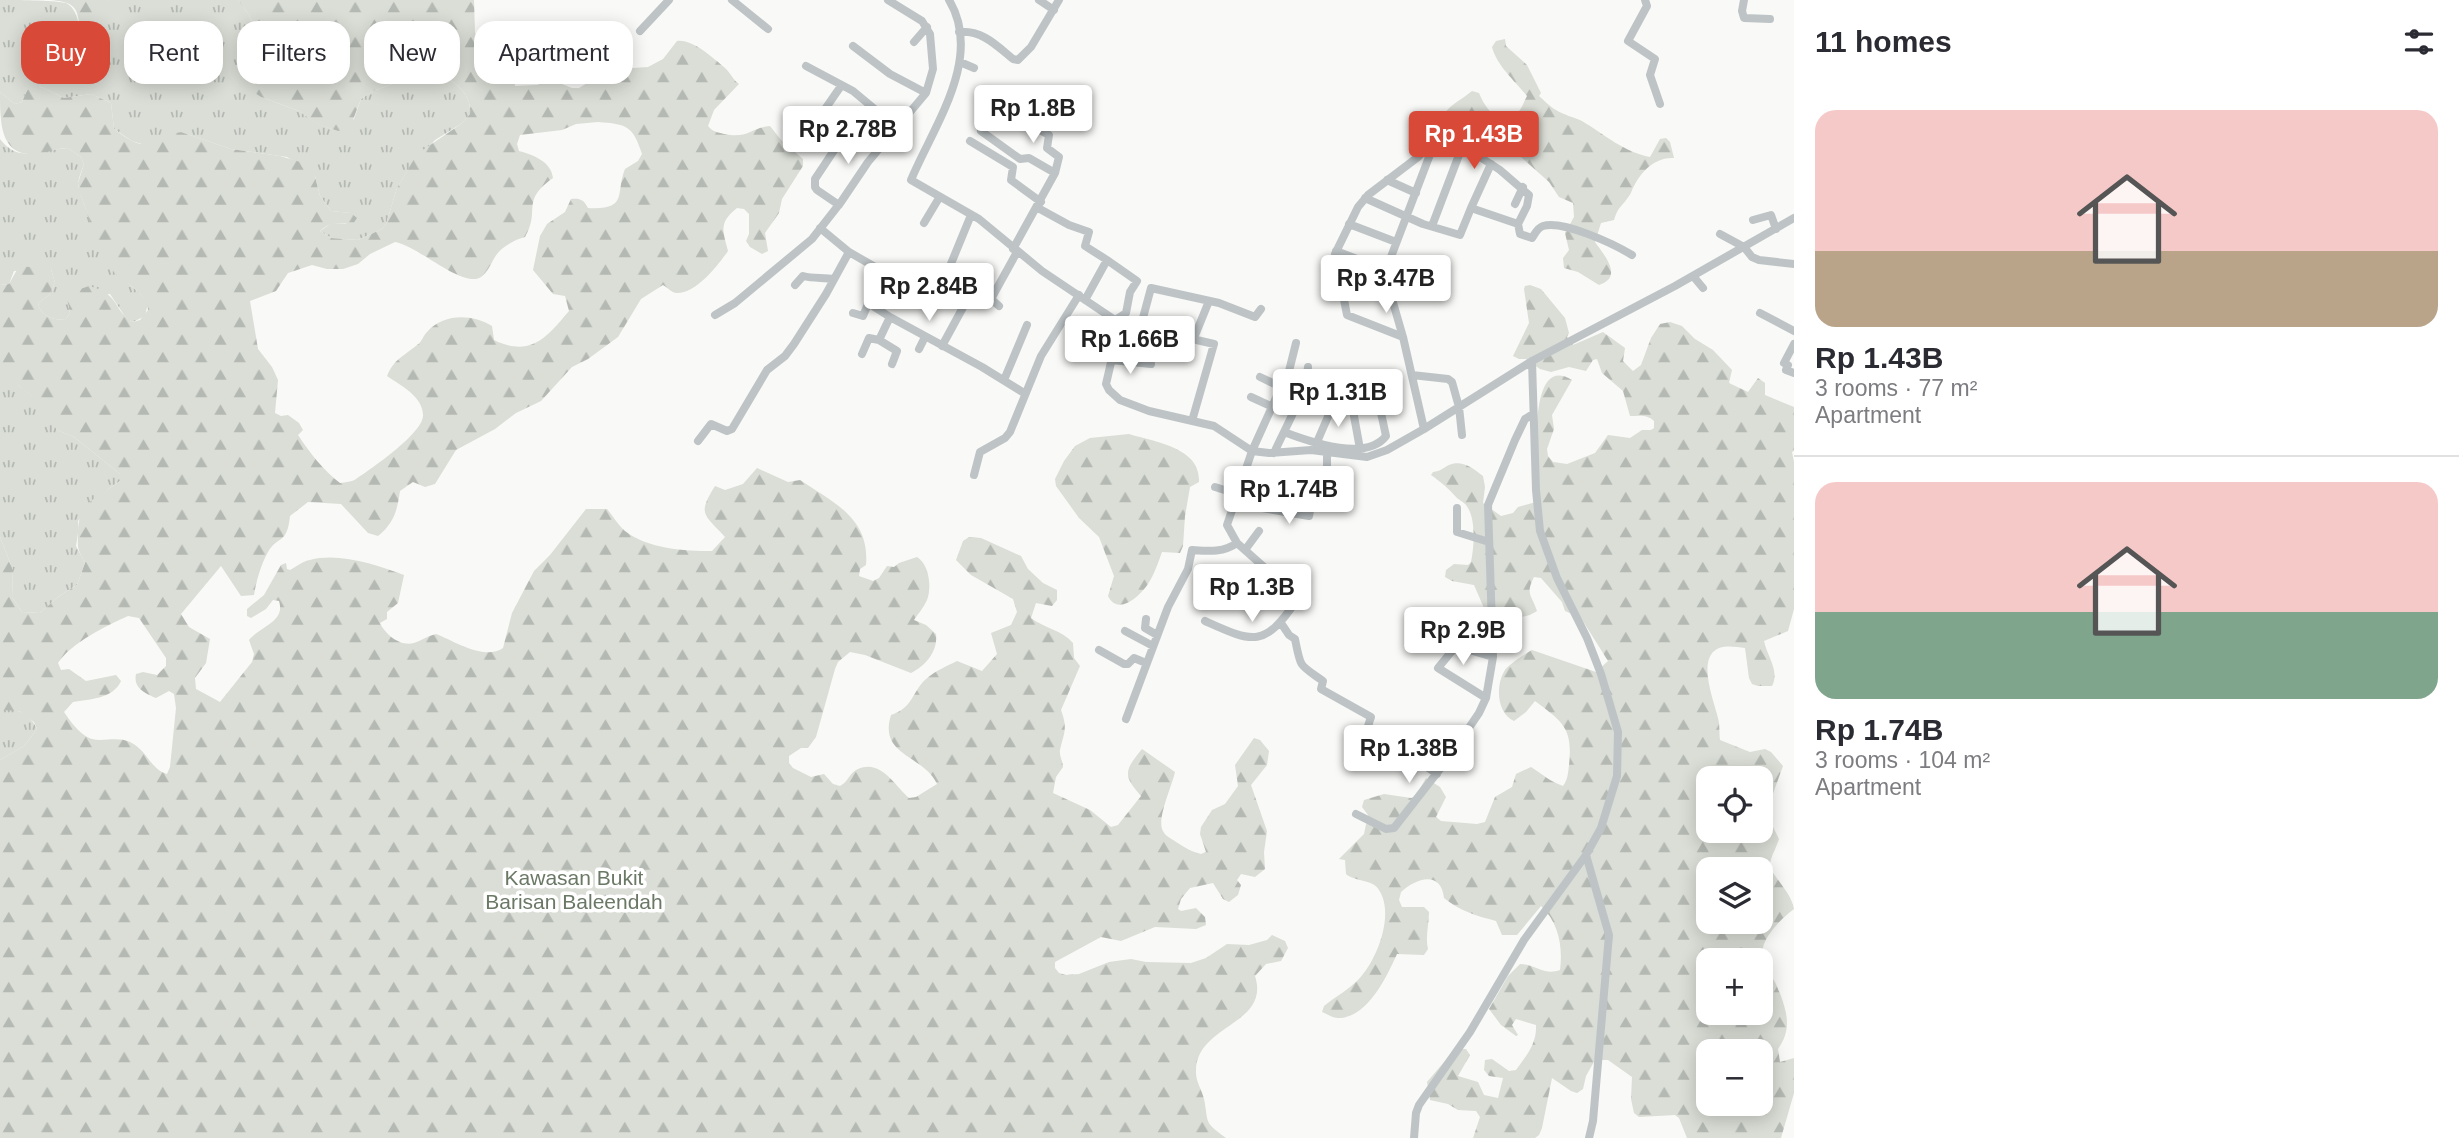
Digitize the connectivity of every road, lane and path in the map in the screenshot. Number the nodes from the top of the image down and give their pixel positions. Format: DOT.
graph roads {
  1 [pos="669,0"];
  2 [pos="732,0"];
  3 [pos="888,0"];
  4 [pos="1038,0"];
  5 [pos="1059,0"];
  6 [pos="1645,0"];
  7 [pos="1744,0"];
  8 [pos="952,1"];
  9 [pos="1054,10"];
  10 [pos="1770,19"];
  11 [pos="928,27"];
  12 [pos="768,29"];
  13 [pos="640,31"];
  14 [pos="959,32"];
  15 [pos="914,42"];
  16 [pos="853,46"];
  17 [pos="960,62"];
  18 [pos="806,66"];
  19 [pos="974,68"];
  20 [pos="841,86"];
  21 [pos="926,93"];
  22 [pos="1019,101"];
  23 [pos="1660,104"];
  24 [pos="1451,122"];
  25 [pos="981,131"];
  26 [pos="1443,133"];
  27 [pos="805,134"];
  28 [pos="970,141"];
  29 [pos="1435,141"];
  30 [pos="1462,147"];
  31 [pos="1491,164"];
  32 [pos="1055,173"];
  33 [pos="1387,180"];
  34 [pos="1523,187"];
  35 [pos="1416,193"];
  36 [pos="939,198"];
  37 [pos="1365,198"];
  38 [pos="1515,204"];
  39 [pos="839,205"];
  40 [pos="1039,205"];
  41 [pos="1471,208"];
  42 [pos="971,215"];
  43 [pos="1407,216"];
  44 [pos="1794,218"];
  45 [pos="1753,220"];
  46 [pos="924,223"];
  47 [pos="1349,224"];
  48 [pos="1518,224"];
  49 [pos="1432,226"];
  50 [pos="820,229"];
  51 [pos="1776,229"];
  52 [pos="1720,234"];
  53 [pos="1396,242"];
  54 [pos="1744,247"];
  55 [pos="1015,251"];
  56 [pos="1336,251"];
  57 [pos="849,252"];
  58 [pos="1632,255"];
  59 [pos="1107,260"];
  60 [pos="1794,264"];
  61 [pos="1386,270"];
  62 [pos="948,271"];
  63 [pos="881,273"];
  64 [pos="914,274"];
  65 [pos="1693,276"];
  66 [pos="834,279"];
  67 [pos="1137,281"];
  68 [pos="903,284"];
  69 [pos="796,285"];
  70 [pos="1342,287"];
  71 [pos="1703,288"];
  72 [pos="973,289"];
  73 [pos="1151,289"];
  74 [pos="1082,297"];
  75 [pos="991,299"];
  76 [pos="1392,299"];
  77 [pos="1209,301"];
  78 [pos="867,303"];
  79 [pos="999,306"];
  80 [pos="1261,309"];
  81 [pos="853,313"];
  82 [pos="1760,313"];
  83 [pos="715,315"];
  84 [pos="890,317"];
  85 [pos="1117,324"];
  86 [pos="1027,326"];
  87 [pos="1140,329"];
  88 [pos="1794,331"];
  89 [pos="925,337"];
  90 [pos="1403,337"];
  91 [pos="1194,338"];
  92 [pos="879,340"];
  93 [pos="1296,343"];
  94 [pos="1794,344"];
  95 [pos="942,346"];
  96 [pos="919,349"];
  97 [pos="862,354"];
  98 [pos="1112,360"];
  99 [pos="1532,361"];
  100 [pos="892,364"];
  101 [pos="1151,364"];
  102 [pos="1308,367"];
  103 [pos="1794,373"];
  104 [pos="1412,375"];
  105 [pos="1260,377"];
  106 [pos="1004,380"];
  107 [pos="1281,387"];
  108 [pos="1024,393"];
  109 [pos="1251,397"];
  110 [pos="1378,399"];
  111 [pos="1333,405"];
  112 [pos="1273,407"];
  113 [pos="1459,407"];
  114 [pos="1532,414"];
  115 [pos="1354,416"];
  116 [pos="1192,421"];
  117 [pos="1424,429"];
  118 [pos="1284,432"];
  119 [pos="1462,435"];
  120 [pos="698,442"];
  121 [pos="1317,442"];
  122 [pos="1360,449"];
  123 [pos="1252,451"];
  124 [pos="1327,452"];
  125 [pos="1274,453"];
  126 [pos="974,475"];
  127 [pos="1215,487"];
  128 [pos="1343,490"];
  129 [pos="1235,498"];
  130 [pos="1312,500"];
  131 [pos="1457,508"];
  132 [pos="1259,531"];
  133 [pos="1489,542"];
  134 [pos="1237,543"];
  135 [pos="1245,550"];
  136 [pos="1146,619"];
  137 [pos="1205,621"];
  138 [pos="1282,623"];
  139 [pos="1125,631"];
  140 [pos="1157,635"];
  141 [pos="1153,646"];
  142 [pos="1099,650"];
  143 [pos="1493,657"];
  144 [pos="1146,663"];
  145 [pos="1486,698"];
  146 [pos="1126,719"];
  147 [pos="1437,774"];
  148 [pos="1356,814"];
  149 [pos="1586,855"];
  150 [pos="1414,1138"];
  151 [pos="1589,1138"];
  1 -- 13 [label="street"];
  2 -- 12 [label="street"];
  3 -- 11 [label="street"];
  4 -- 9 [label="street"];
  5 -- 9 [label="street"];
  6 -- 23 [label="street"];
  7 -- 10 [label="street"];
  8 -- 14 [label="street"];
  9 -- 14 [label="street"];
  11 -- 15 [label="street"];
  11 -- 21 [label="street"];
  14 -- 17 [label="street"];
  16 -- 21 [label="street"];
  17 -- 19 [label="street"];
  17 -- 36 [label="street"];
  18 -- 20 [label="street"];
  20 -- 27 [label="street"];
  20 -- 39 [label="street"];
  21 -- 39 [label="street"];
  22 -- 32 [label="street"];
  24 -- 26 [label="street"];
  25 -- 32 [label="street"];
  26 -- 29 [label="street"];
  26 -- 30 [label="street"];
  28 -- 40 [label="street"];
  29 -- 33 [label="street"];
  29 -- 35 [label="street"];
  30 -- 31 [label="street"];
  30 -- 49 [label="street"];
  31 -- 34 [label="street"];
  31 -- 41 [label="street"];
  32 -- 40 [label="street"];
  33 -- 35 [label="street"];
  33 -- 37 [label="street"];
  34 -- 38 [label="street"];
  34 -- 48 [label="street"];
  35 -- 43 [label="street"];
  36 -- 42 [label="street"];
  36 -- 46 [label="street"];
  37 -- 43 [label="street"];
  37 -- 47 [label="street"];
  39 -- 50 [label="street"];
  40 -- 55 [label="street"];
  40 -- 59 [label="street"];
  41 -- 48 [label="street"];
  41 -- 49 [label="street"];
  42 -- 55 [label="street"];
  42 -- 62 [label="street"];
  43 -- 49 [label="street"];
  43 -- 53 [label="street"];
  44 -- 51 [label="street"];
  45 -- 51 [label="street"];
  47 -- 53 [label="street"];
  47 -- 56 [label="street"];
  48 -- 58 [label="street"];
  50 -- 57 [label="street"];
  50 -- 83 [label="street"];
  51 -- 54 [label="street"];
  52 -- 54 [label="street"];
  53 -- 61 [label="street"];
  54 -- 60 [label="street"];
  54 -- 65 [label="street"];
  55 -- 74 [label="street"];
  55 -- 75 [label="street"];
  56 -- 61 [label="street"];
  56 -- 70 [label="street"];
  57 -- 63 [label="street"];
  57 -- 66 [label="street"];
  59 -- 67 [label="street"];
  59 -- 74 [label="street"];
  61 -- 76 [label="street"];
  62 -- 64 [label="street"];
  62 -- 72 [label="street"];
  63 -- 68 [label="street"];
  63 -- 78 [label="street"];
  65 -- 71 [label="street"];
  65 -- 99 [label="street"];
  66 -- 69 [label="street"];
  66 -- 120 [label="street"];
  67 -- 73 [label="street"];
  67 -- 85 [label="street"];
  70 -- 76 [label="street"];
  70 -- 90 [label="street"];
  72 -- 75 [label="street"];
  72 -- 95 [label="street"];
  73 -- 77 [label="street"];
  73 -- 87 [label="street"];
  74 -- 85 [label="street"];
  74 -- 108 [label="street"];
  75 -- 79 [label="street"];
  76 -- 90 [label="street"];
  77 -- 80 [label="street"];
  77 -- 91 [label="street"];
  78 -- 81 [label="street"];
  78 -- 84 [label="street"];
  82 -- 88 [label="street"];
  84 -- 89 [label="street"];
  84 -- 92 [label="street"];
  85 -- 87 [label="street"];
  85 -- 98 [label="street"];
  86 -- 106 [label="street"];
  87 -- 91 [label="street"];
  89 -- 95 [label="street"];
  89 -- 96 [label="street"];
  90 -- 104 [label="street"];
  91 -- 116 [label="street"];
  92 -- 97 [label="street"];
  92 -- 100 [label="street"];
  93 -- 107 [label="street"];
  94 -- 103 [label="street"];
  95 -- 106 [label="street"];
  98 -- 101 [label="street"];
  98 -- 116 [label="street"];
  99 -- 113 [label="street"];
  99 -- 114 [label="street"];
  102 -- 118 [label="street"];
  104 -- 113 [label="street"];
  104 -- 117 [label="street"];
  105 -- 107 [label="street"];
  106 -- 108 [label="street"];
  107 -- 112 [label="street"];
  108 -- 126 [label="street"];
  109 -- 112 [label="street"];
  110 -- 122 [label="street"];
  111 -- 121 [label="street"];
  112 -- 123 [label="street"];
  113 -- 117 [label="street"];
  113 -- 119 [label="street"];
  114 -- 133 [label="street"];
  114 -- 149 [label="street"];
  115 -- 122 [label="street"];
  116 -- 123 [label="street"];
  117 -- 124 [label="street"];
  118 -- 121 [label="street"];
  118 -- 125 [label="street"];
  121 -- 122 [label="street"];
  123 -- 125 [label="street"];
  123 -- 129 [label="street"];
  124 -- 125 [label="street"];
  124 -- 128 [label="street"];
  127 -- 129 [label="street"];
  129 -- 130 [label="street"];
  129 -- 134 [label="street"];
  131 -- 133 [label="street"];
  132 -- 135 [label="street"];
  133 -- 143 [label="street"];
  134 -- 135 [label="street"];
  134 -- 140 [label="street"];
  135 -- 138 [label="street"];
  136 -- 140 [label="street"];
  137 -- 138 [label="street"];
  138 -- 147 [label="street"];
  139 -- 141 [label="street"];
  140 -- 141 [label="street"];
  141 -- 144 [label="street"];
  142 -- 144 [label="street"];
  143 -- 145 [label="street"];
  143 -- 145 [label="street"];
  144 -- 146 [label="street"];
  145 -- 147 [label="street"];
  147 -- 148 [label="street"];
  149 -- 150 [label="street"];
  149 -- 151 [label="street"];
}
